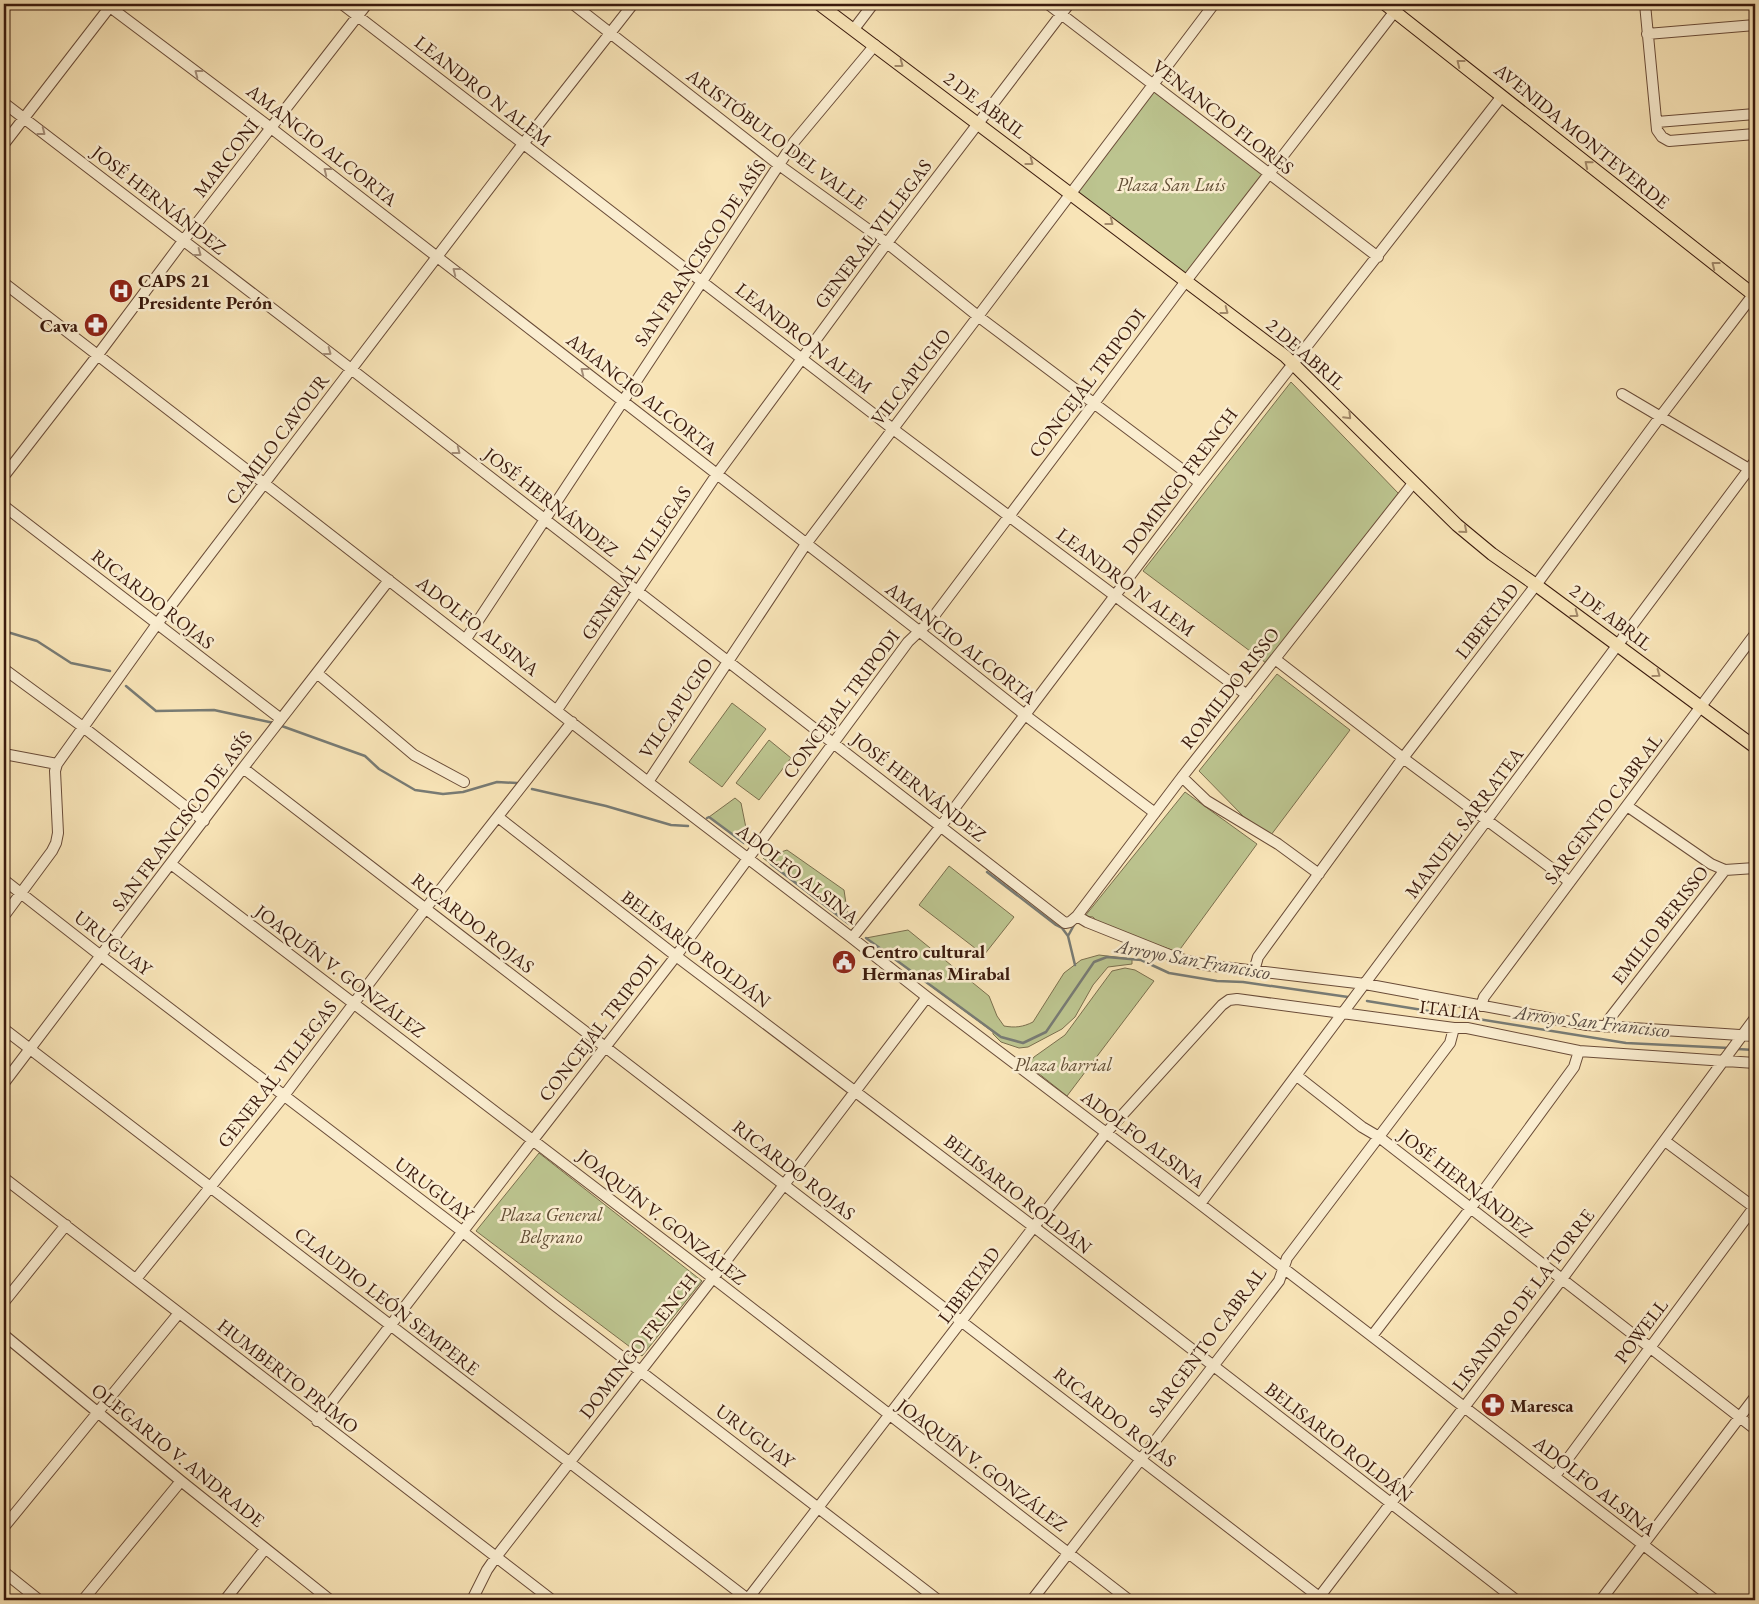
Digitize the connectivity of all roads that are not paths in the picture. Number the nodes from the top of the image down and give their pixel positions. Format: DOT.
graph roads {
  1 [pos="342,4"];
  2 [pos="367,4"];
  3 [pos="572,4"];
  4 [pos="633,4"];
  5 [pos="819,4"];
  6 [pos="873,4"];
  7 [pos="1048,4"];
  8 [pos="1069,4"];
  9 [pos="1214,4"];
  10 [pos="1645,4"];
  11 [pos="109,5"];
  12 [pos="1390,7"];
  13 [pos="1061,14"];
  14 [pos="358,16"];
  15 [pos="1755,24"];
  16 [pos="854,29"];
  17 [pos="610,33"];
  18 [pos="1648,34"];
  19 [pos="875,45"];
  20 [pos="1153,85"];
  21 [pos="1502,96"];
  22 [pos="4,102"];
  23 [pos="1755,114"];
  24 [pos="24,118"];
  25 [pos="978,123"];
  26 [pos="1657,126"];
  27 [pos="271,128"];
  28 [pos="1755,134"];
  29 [pos="4,144"];
  30 [pos="523,144"];
  31 [pos="779,165"];
  32 [pos="1269,174"];
  33 [pos="1071,193"];
  34 [pos="183,241"];
  35 [pos="886,243"];
  36 [pos="438,257"];
  37 [pos="1378,258"];
  38 [pos="702,281"];
  39 [pos="1186,282"];
  40 [pos="4,283"];
  41 [pos="1754,296"];
  42 [pos="979,317"];
  43 [pos="98,356"];
  44 [pos="802,359"];
  45 [pos="1293,362"];
  46 [pos="351,369"];
  47 [pos="1622,394"];
  48 [pos="622,401"];
  49 [pos="1094,403"];
  50 [pos="1660,417"];
  51 [pos="893,429"];
  52 [pos="1753,467"];
  53 [pos="717,474"];
  54 [pos="4,476"];
  55 [pos="1414,482"];
  56 [pos="1200,483"];
  57 [pos="265,484"];
  58 [pos="4,506"];
  59 [pos="1009,515"];
  60 [pos="545,519"];
  61 [pos="806,544"];
  62 [pos="389,580"];
  63 [pos="1536,585"];
  64 [pos="638,592"];
  65 [pos="1114,596"];
  66 [pos="157,624"];
  67 [pos="919,631"];
  68 [pos="1755,634"];
  69 [pos="466,639"];
  70 [pos="1617,646"];
  71 [pos="1275,659"];
  72 [pos="728,662"];
  73 [pos="4,669"];
  74 [pos="318,674"];
  75 [pos="1247,695"];
  76 [pos="1701,706"];
  77 [pos="557,710"];
  78 [pos="1024,715"];
  79 [pos="572,722"];
  80 [pos="278,723"];
  81 [pos="83,727"];
  82 [pos="833,742"];
  83 [pos="1755,747"];
  84 [pos="4,754"];
  85 [pos="1403,758"];
  86 [pos="57,764"];
  87 [pos="243,768"];
  88 [pos="1182,777"];
  89 [pos="464,782"];
  90 [pos="648,782"];
  91 [pos="1627,806"];
  92 [pos="1155,813"];
  93 [pos="498,817"];
  94 [pos="204,821"];
  95 [pos="1488,821"];
  96 [pos="940,826"];
  97 [pos="749,858"];
  98 [pos="171,864"];
  99 [pos="1755,868"];
  100 [pos="1725,870"];
  101 [pos="1319,874"];
  102 [pos="4,880"];
  103 [pos="1570,882"];
  104 [pos="21,893"];
  105 [pos="426,908"];
  106 [pos="4,916"];
  107 [pos="1077,916"];
  108 [pos="852,938"];
  109 [pos="101,956"];
  110 [pos="676,956"];
  111 [pos="1254,971"];
  112 [pos="1363,987"];
  113 [pos="927,997"];
  114 [pos="1229,1000"];
  115 [pos="354,1004"];
  116 [pos="1481,1006"];
  117 [pos="1344,1014"];
  118 [pos="1755,1018"];
  119 [pos="1606,1026"];
  120 [pos="1454,1028"];
  121 [pos="4,1029"];
  122 [pos="1755,1036"];
  123 [pos="1742,1038"];
  124 [pos="605,1047"];
  125 [pos="29,1049"];
  126 [pos="1579,1051"];
  127 [pos="1727,1057"];
  128 [pos="1755,1063"];
  129 [pos="1297,1076"];
  130 [pos="4,1083"];
  131 [pos="855,1091"];
  132 [pos="283,1097"];
  133 [pos="1106,1133"];
  134 [pos="1379,1137"];
  135 [pos="533,1140"];
  136 [pos="1664,1140"];
  137 [pos="4,1178"];
  138 [pos="784,1184"];
  139 [pos="211,1188"];
  140 [pos="1200,1204"];
  141 [pos="1755,1207"];
  142 [pos="1470,1209"];
  143 [pos="66,1225"];
  144 [pos="1034,1227"];
  145 [pos="463,1232"];
  146 [pos="1283,1268"];
  147 [pos="713,1278"];
  148 [pos="136,1279"];
  149 [pos="1562,1279"];
  150 [pos="4,1302"];
  151 [pos="179,1313"];
  152 [pos="963,1322"];
  153 [pos="391,1325"];
  154 [pos="4,1336"];
  155 [pos="1372,1336"];
  156 [pos="1651,1348"];
  157 [pos="1212,1366"];
  158 [pos="641,1371"];
  159 [pos="1755,1397"];
  160 [pos="1464,1408"];
  161 [pos="97,1411"];
  162 [pos="888,1415"];
  163 [pos="1740,1417"];
  164 [pos="317,1421"];
  165 [pos="1755,1429"];
  166 [pos="1141,1459"];
  167 [pos="569,1464"];
  168 [pos="1555,1476"];
  169 [pos="181,1481"];
  170 [pos="1390,1503"];
  171 [pos="820,1508"];
  172 [pos="4,1527"];
  173 [pos="1643,1546"];
  174 [pos="265,1549"];
  175 [pos="1069,1553"];
  176 [pos="496,1557"];
  177 [pos="4,1572"];
  178 [pos="1320,1599"];
  179 [pos="39,1600"];
  180 [pos="83,1600"];
  181 [pos="225,1600"];
  182 [pos="330,1600"];
  183 [pos="472,1600"];
  184 [pos="552,1600"];
  185 [pos="748,1600"];
  186 [pos="938,1600"];
  187 [pos="1032,1600"];
  188 [pos="1129,1600"];
  189 [pos="1516,1600"];
  190 [pos="1601,1600"];
  191 [pos="1715,1600"];
  1 -- 14 [label="street, LEANDRO N ALEM"];
  2 -- 14 [label="street, MARCONI"];
  3 -- 17 [label="street, ARISTÓBULO DEL VALLE"];
  4 -- 17 [label="street, CAMILO CAVOUR"];
  5 -- 16 [label="main road, 2 DE ABRIL"];
  6 -- 16 [label="street"];
  7 -- 13 [label="street, VENANCIO FLORES"];
  8 -- 13 [label="street, GENERAL VILLEGAS"];
  9 -- 20 [label="street, VILCAPUGIO"];
  10 -- 18 [label="street"];
  11 -- 24 [label="street"];
  27 -- 11 [label="street, AMANCIO ALCORTA, one-way"];
  21 -- 12 [label="main road, AVENIDA MONTEVERDE, one-way"];
  12 -- 32 [label="street, CONCEJAL TRIPODI"];
  13 -- 20 [label="street, VENANCIO FLORES"];
  13 -- 25 [label="street, GENERAL VILLEGAS"];
  14 -- 27 [label="street, MARCONI"];
  14 -- 30 [label="street, LEANDRO N ALEM"];
  15 -- 18 [label="street"];
  16 -- 19 [label="main road, 2 DE ABRIL"];
  17 -- 30 [label="street, CAMILO CAVOUR"];
  17 -- 31 [label="street, ARISTÓBULO DEL VALLE"];
  18 -- 26 [label="street"];
  19 -- 25 [label="main road, 2 DE ABRIL, one-way"];
  19 -- 31 [label="street, SAN FRANCISCO DE ASÍS"];
  20 -- 32 [label="street, VENANCIO FLORES"];
  20 -- 33 [label="street, VILCAPUGIO"];
  21 -- 37 [label="street, DOMINGO FRENCH"];
  41 -- 21 [label="main road, AVENIDA MONTEVERDE, one-way"];
  22 -- 24 [label="street, JOSÉ HERNÁNDEZ"];
  23 -- 26 [label="street"];
  24 -- 29 [label="street"];
  24 -- 34 [label="street, JOSÉ HERNÁNDEZ, one-way"];
  25 -- 33 [label="main road, 2 DE ABRIL, one-way"];
  25 -- 35 [label="street, GENERAL VILLEGAS"];
  26 -- 28 [label="street"];
  27 -- 34 [label="street, MARCONI"];
  36 -- 27 [label="street, AMANCIO ALCORTA, one-way"];
  30 -- 36 [label="street, CAMILO CAVOUR"];
  30 -- 38 [label="street, LEANDRO N ALEM"];
  31 -- 35 [label="street, ARISTÓBULO DEL VALLE"];
  31 -- 38 [label="street, SAN FRANCISCO DE ASÍS"];
  32 -- 37 [label="street, VENANCIO FLORES"];
  32 -- 39 [label="street, CONCEJAL TRIPODI"];
  33 -- 39 [label="main road, 2 DE ABRIL, one-way"];
  33 -- 42 [label="street, VILCAPUGIO"];
  34 -- 43 [label="street, MARCONI"];
  34 -- 46 [label="street, JOSÉ HERNÁNDEZ, one-way"];
  35 -- 42 [label="street, ARISTÓBULO DEL VALLE"];
  35 -- 44 [label="street, GENERAL VILLEGAS"];
  36 -- 46 [label="street, CAMILO CAVOUR"];
  48 -- 36 [label="street, AMANCIO ALCORTA, one-way"];
  37 -- 45 [label="street, DOMINGO FRENCH"];
  38 -- 44 [label="street, LEANDRO N ALEM"];
  38 -- 48 [label="street, SAN FRANCISCO DE ASÍS"];
  39 -- 45 [label="main road, 2 DE ABRIL, one-way"];
  39 -- 49 [label="street, CONCEJAL TRIPODI"];
  40 -- 43 [label="street, ADOLFO ALSINA"];
  41 -- 50 [label="street, LIBERTAD"];
  42 -- 49 [label="street, ARISTÓBULO DEL VALLE"];
  42 -- 51 [label="street, VILCAPUGIO"];
  43 -- 54 [label="street, MARCONI"];
  43 -- 57 [label="street, ADOLFO ALSINA"];
  44 -- 51 [label="street, LEANDRO N ALEM"];
  44 -- 53 [label="street, GENERAL VILLEGAS"];
  45 -- 55 [label="main road, 2 DE ABRIL, one-way"];
  45 -- 56 [label="street, DOMINGO FRENCH"];
  46 -- 57 [label="street, CAMILO CAVOUR"];
  46 -- 60 [label="street, JOSÉ HERNÁNDEZ, one-way"];
  47 -- 50 [label="street"];
  48 -- 53 [label="street, AMANCIO ALCORTA"];
  48 -- 60 [label="street, SAN FRANCISCO DE ASÍS"];
  49 -- 56 [label="street, ARISTÓBULO DEL VALLE"];
  49 -- 59 [label="street, CONCEJAL TRIPODI"];
  50 -- 52 [label="street"];
  50 -- 63 [label="street, LIBERTAD"];
  51 -- 59 [label="street, LEANDRO N ALEM"];
  51 -- 61 [label="street, VILCAPUGIO"];
  52 -- 70 [label="street, MANUEL SARRATEA"];
  53 -- 61 [label="street, AMANCIO ALCORTA"];
  53 -- 64 [label="street, GENERAL VILLEGAS"];
  55 -- 63 [label="main road, 2 DE ABRIL, one-way"];
  55 -- 71 [label="street, ROMILDO RISSO"];
  56 -- 65 [label="street, DOMINGO FRENCH"];
  57 -- 62 [label="street, ADOLFO ALSINA"];
  57 -- 66 [label="street, CAMILO CAVOUR"];
  58 -- 66 [label="street, RICARDO ROJAS"];
  59 -- 65 [label="street, LEANDRO N ALEM"];
  59 -- 67 [label="street, CONCEJAL TRIPODI"];
  60 -- 64 [label="street, JOSÉ HERNÁNDEZ"];
  60 -- 69 [label="street, SAN FRANCISCO DE ASÍS"];
  61 -- 67 [label="street, AMANCIO ALCORTA"];
  61 -- 72 [label="street, VILCAPUGIO"];
  62 -- 69 [label="street, ADOLFO ALSINA"];
  62 -- 74 [label="street, SAN FRANCISCO DE ASÍS"];
  63 -- 70 [label="main road, 2 DE ABRIL, one-way"];
  63 -- 85 [label="street, LIBERTAD"];
  64 -- 72 [label="street, JOSÉ HERNÁNDEZ"];
  64 -- 77 [label="street, GENERAL VILLEGAS"];
  65 -- 75 [label="street, LEANDRO N ALEM"];
  65 -- 78 [label="street, DOMINGO FRENCH"];
  66 -- 80 [label="street, RICARDO ROJAS"];
  66 -- 81 [label="street, CAMILO CAVOUR"];
  67 -- 78 [label="street, AMANCIO ALCORTA"];
  67 -- 82 [label="street, CONCEJAL TRIPODI"];
  68 -- 76 [label="street, SARGENTO CABRAL"];
  69 -- 77 [label="street, ADOLFO ALSINA"];
  70 -- 76 [label="main road, 2 DE ABRIL, one-way"];
  70 -- 95 [label="street, MANUEL SARRATEA"];
  71 -- 75 [label="street, ROMILDO RISSO"];
  71 -- 85 [label="street"];
  72 -- 82 [label="street, JOSÉ HERNÁNDEZ"];
  72 -- 90 [label="street, VILCAPUGIO"];
  73 -- 81 [label="street"];
  74 -- 80 [label="street, SAN FRANCISCO DE ASÍS"];
  74 -- 89 [label="street"];
  75 -- 88 [label="street, ROMILDO RISSO"];
  76 -- 83 [label="main road, 2 DE ABRIL"];
  76 -- 91 [label="street, SARGENTO CABRAL"];
  77 -- 79 [label="street, ADOLFO ALSINA"];
  78 -- 92 [label="street, AMANCIO ALCORTA"];
  78 -- 96 [label="street, DOMINGO FRENCH"];
  79 -- 90 [label="street, ADOLFO ALSINA"];
  79 -- 93 [label="street, GENERAL VILLEGAS"];
  80 -- 87 [label="street, SAN FRANCISCO DE ASÍS"];
  81 -- 86 [label="street, CAMILO CAVOUR"];
  81 -- 94 [label="street"];
  82 -- 96 [label="street, JOSÉ HERNÁNDEZ"];
  82 -- 97 [label="street, CONCEJAL TRIPODI"];
  84 -- 86 [label="street"];
  85 -- 95 [label="street"];
  85 -- 101 [label="street, LIBERTAD"];
  86 -- 104 [label="street"];
  87 -- 94 [label="street, SAN FRANCISCO DE ASÍS"];
  87 -- 105 [label="street, RICARDO ROJAS"];
  88 -- 92 [label="street, ROMILDO RISSO"];
  88 -- 101 [label="street"];
  90 -- 97 [label="street, ADOLFO ALSINA"];
  91 -- 100 [label="street"];
  91 -- 103 [label="street, SARGENTO CABRAL"];
  92 -- 107 [label="street, ROMILDO RISSO"];
  93 -- 105 [label="street, GENERAL VILLEGAS"];
  93 -- 110 [label="street, BELISARIO ROLDÁN"];
  94 -- 98 [label="street, SAN FRANCISCO DE ASÍS"];
  95 -- 103 [label="street"];
  95 -- 112 [label="street, MANUEL SARRATEA"];
  96 -- 107 [label="street, JOSÉ HERNÁNDEZ"];
  96 -- 108 [label="street, DOMINGO FRENCH"];
  97 -- 108 [label="street, ADOLFO ALSINA"];
  97 -- 110 [label="street, CONCEJAL TRIPODI"];
  98 -- 109 [label="street, SAN FRANCISCO DE ASÍS"];
  98 -- 115 [label="street, JOAQUÍN V. GONZÁLEZ"];
  99 -- 100 [label="street, EMILIO BERISSO"];
  100 -- 119 [label="street, EMILIO BERISSO"];
  101 -- 111 [label="street, LIBERTAD"];
  102 -- 104 [label="street, URUGUAY"];
  103 -- 116 [label="street, SARGENTO CABRAL"];
  104 -- 106 [label="street"];
  104 -- 109 [label="street, URUGUAY"];
  105 -- 115 [label="street, GENERAL VILLEGAS"];
  105 -- 124 [label="street, RICARDO ROJAS"];
  107 -- 111 [label="street, ITALIA"];
  108 -- 113 [label="street, ADOLFO ALSINA"];
  109 -- 125 [label="street, SAN FRANCISCO DE ASÍS"];
  109 -- 132 [label="street, URUGUAY"];
  110 -- 124 [label="street, CONCEJAL TRIPODI"];
  110 -- 131 [label="street, BELISARIO ROLDÁN"];
  111 -- 112 [label="street, ITALIA"];
  112 -- 116 [label="street, ITALIA"];
  112 -- 117 [label="street, MANUEL SARRATEA"];
  113 -- 131 [label="street, DOMINGO FRENCH"];
  113 -- 133 [label="street, ADOLFO ALSINA"];
  114 -- 117 [label="street, ITALIA"];
  114 -- 133 [label="street, LIBERTAD"];
  115 -- 132 [label="street, GENERAL VILLEGAS"];
  115 -- 135 [label="street, JOAQUÍN V. GONZÁLEZ"];
  116 -- 119 [label="street, ITALIA"];
  117 -- 120 [label="street, ITALIA"];
  117 -- 129 [label="street, MANUEL SARRATEA"];
  118 -- 123 [label="street, LISANDRO DE LA TORRE"];
  119 -- 123 [label="street, ITALIA"];
  120 -- 126 [label="street, ITALIA"];
  120 -- 134 [label="street, SARGENTO CABRAL"];
  121 -- 125 [label="street, CLAUDIO LEÓN SEMPERE"];
  122 -- 123 [label="street, ITALIA"];
  123 -- 127 [label="street, LISANDRO DE LA TORRE"];
  124 -- 135 [label="street, CONCEJAL TRIPODI"];
  124 -- 138 [label="street, RICARDO ROJAS"];
  125 -- 130 [label="street, SAN FRANCISCO DE ASÍS"];
  125 -- 139 [label="street, CLAUDIO LEÓN SEMPERE"];
  126 -- 127 [label="street, ITALIA"];
  126 -- 142 [label="street"];
  127 -- 128 [label="street, ITALIA"];
  127 -- 136 [label="street, LISANDRO DE LA TORRE"];
  129 -- 134 [label="street, JOSÉ HERNÁNDEZ"];
  129 -- 140 [label="street, MANUEL SARRATEA"];
  131 -- 138 [label="street, DOMINGO FRENCH"];
  131 -- 144 [label="street, BELISARIO ROLDÁN"];
  132 -- 139 [label="street, GENERAL VILLEGAS"];
  132 -- 145 [label="street, URUGUAY"];
  133 -- 140 [label="street, ADOLFO ALSINA"];
  133 -- 144 [label="street, LIBERTAD"];
  134 -- 142 [label="street, JOSÉ HERNÁNDEZ"];
  134 -- 146 [label="street, SARGENTO CABRAL"];
  135 -- 145 [label="street, CONCEJAL TRIPODI"];
  135 -- 147 [label="street, JOAQUÍN V. GONZÁLEZ"];
  136 -- 141 [label="street"];
  136 -- 149 [label="street, LISANDRO DE LA TORRE"];
  137 -- 143 [label="street, HUMBERTO PRIMO"];
  138 -- 147 [label="street, DOMINGO FRENCH"];
  138 -- 152 [label="street, RICARDO ROJAS"];
  139 -- 148 [label="street, GENERAL VILLEGAS"];
  139 -- 153 [label="street, CLAUDIO LEÓN SEMPERE"];
  140 -- 146 [label="street, ADOLFO ALSINA"];
  141 -- 156 [label="street, POWELL"];
  142 -- 149 [label="street, JOSÉ HERNÁNDEZ"];
  142 -- 155 [label="street"];
  143 -- 148 [label="street, HUMBERTO PRIMO"];
  143 -- 150 [label="street"];
  144 -- 152 [label="street, LIBERTAD"];
  144 -- 157 [label="street, BELISARIO ROLDÁN"];
  145 -- 153 [label="street, CONCEJAL TRIPODI"];
  145 -- 158 [label="street, URUGUAY"];
  146 -- 155 [label="street, ADOLFO ALSINA"];
  146 -- 157 [label="street, SARGENTO CABRAL"];
  147 -- 158 [label="street, DOMINGO FRENCH"];
  147 -- 162 [label="street, JOAQUÍN V. GONZÁLEZ"];
  148 -- 151 [label="street, HUMBERTO PRIMO"];
  149 -- 156 [label="street, JOSÉ HERNÁNDEZ"];
  149 -- 160 [label="street, LISANDRO DE LA TORRE"];
  151 -- 161 [label="street"];
  151 -- 164 [label="street, HUMBERTO PRIMO"];
  152 -- 162 [label="street, LIBERTAD"];
  152 -- 166 [label="street, RICARDO ROJAS"];
  153 -- 164 [label="street, CONCEJAL TRIPODI"];
  153 -- 167 [label="street, CLAUDIO LEÓN SEMPERE"];
  154 -- 161 [label="street, OLEGARIO V. ANDRADE"];
  155 -- 160 [label="street, ADOLFO ALSINA"];
  156 -- 163 [label="street, JOSÉ HERNÁNDEZ"];
  156 -- 168 [label="street, POWELL"];
  157 -- 166 [label="street, SARGENTO CABRAL"];
  157 -- 170 [label="street, BELISARIO ROLDÁN"];
  158 -- 167 [label="street, DOMINGO FRENCH"];
  158 -- 171 [label="street, URUGUAY"];
  159 -- 163 [label="street"];
  160 -- 168 [label="street, ADOLFO ALSINA"];
  160 -- 170 [label="street, LISANDRO DE LA TORRE"];
  161 -- 169 [label="street, OLEGARIO V. ANDRADE"];
  161 -- 172 [label="street"];
  162 -- 171 [label="street, LIBERTAD"];
  162 -- 175 [label="street, JOAQUÍN V. GONZÁLEZ"];
  163 -- 165 [label="street, JOSÉ HERNÁNDEZ"];
  163 -- 173 [label="street"];
  164 -- 176 [label="street, HUMBERTO PRIMO"];
  166 -- 175 [label="street, SARGENTO CABRAL"];
  166 -- 178 [label="street, RICARDO ROJAS"];
  167 -- 176 [label="street, DOMINGO FRENCH"];
  167 -- 185 [label="street, CLAUDIO LEÓN SEMPERE"];
  168 -- 173 [label="street, ADOLFO ALSINA"];
  169 -- 174 [label="street, OLEGARIO V. ANDRADE"];
  169 -- 180 [label="street"];
  170 -- 178 [label="street, LISANDRO DE LA TORRE"];
  170 -- 189 [label="street, BELISARIO ROLDÁN"];
  171 -- 185 [label="street, LIBERTAD"];
  171 -- 186 [label="street, URUGUAY"];
  173 -- 190 [label="street"];
  173 -- 191 [label="street, ADOLFO ALSINA"];
  174 -- 181 [label="street"];
  174 -- 182 [label="street, OLEGARIO V. ANDRADE"];
  175 -- 187 [label="street, SARGENTO CABRAL"];
  175 -- 188 [label="street, JOAQUÍN V. GONZÁLEZ"];
  176 -- 183 [label="street, DOMINGO FRENCH"];
  176 -- 184 [label="street, HUMBERTO PRIMO"];
  177 -- 179 [label="street"];
}
